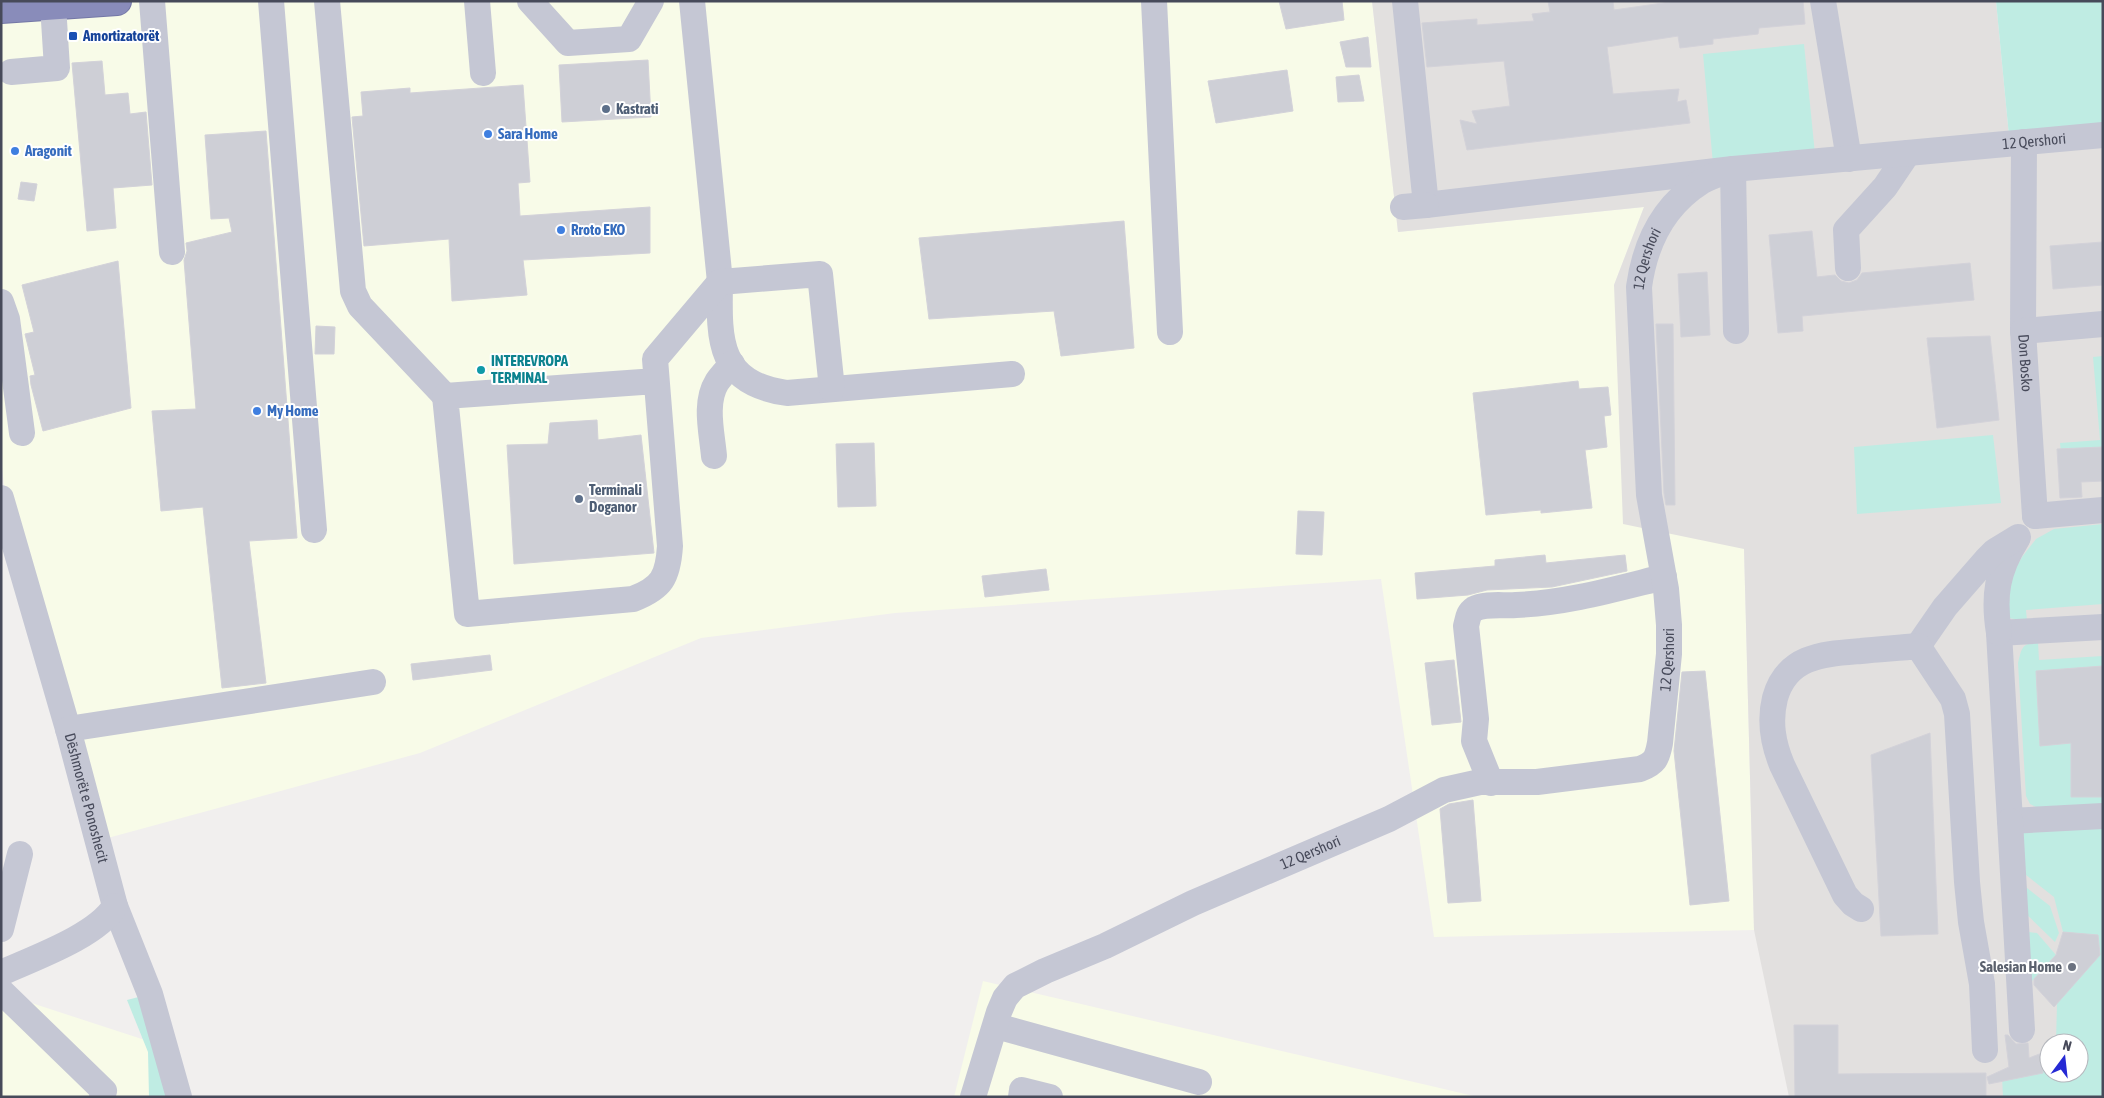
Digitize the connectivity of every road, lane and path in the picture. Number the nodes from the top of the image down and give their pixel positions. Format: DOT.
graph roads {
  1 [pos="117,1"];
  2 [pos="152,1"];
  3 [pos="271,1"];
  4 [pos="327,1"];
  5 [pos="478,1"];
  6 [pos="530,1"];
  7 [pos="651,1"];
  8 [pos="692,1"];
  9 [pos="1154,1"];
  10 [pos="1405,1"];
  11 [pos="1823,1"];
  12 [pos="52,5"];
  13 [pos="1,9"];
  14 [pos="10,72"];
  15 [pos="483,73"];
  16 [pos="2103,135"];
  17 [pos="2024,142"];
  18 [pos="1908,153"];
  19 [pos="1849,159"];
  20 [pos="1733,169"];
  21 [pos="172,252"];
  22 [pos="1848,268"];
  23 [pos="720,282"];
  24 [pos="1,302"];
  25 [pos="2103,324"];
  26 [pos="1736,331"];
  27 [pos="2022,331"];
  28 [pos="1170,332"];
  29 [pos="732,364"];
  30 [pos="648,374"];
  31 [pos="1012,374"];
  32 [pos="832,389"];
  33 [pos="445,396"];
  34 [pos="22,433"];
  35 [pos="714,456"];
  36 [pos="1,498"];
  37 [pos="2103,510"];
  38 [pos="2035,516"];
  39 [pos="314,530"];
  40 [pos="2018,537"];
  41 [pos="1664,577"];
  42 [pos="2103,627"];
  43 [pos="1999,633"];
  44 [pos="1918,646"];
  45 [pos="373,682"];
  46 [pos="68,728"];
  47 [pos="1491,783"];
  48 [pos="2103,816"];
  49 [pos="2010,821"];
  50 [pos="20,854"];
  51 [pos="115,906"];
  52 [pos="1861,909"];
  53 [pos="1,929"];
  54 [pos="1,973"];
  55 [pos="1,991"];
  56 [pos="996,1026"];
  57 [pos="2022,1030"];
  58 [pos="1985,1050"];
  59 [pos="1199,1082"];
  60 [pos="102,1097"];
  61 [pos="179,1097"];
  62 [pos="973,1097"];
  63 [pos="1021,1097"];
  64 [pos="1050,1097"];
  1 -- 12 [label="highway"];
  2 -- 21 [label="street"];
  3 -- 39 [label="street"];
  4 -- 33 [label="street"];
  5 -- 15 [label="street"];
  6 -- 7 [label="street"];
  8 -- 23 [label="street"];
  9 -- 28 [label="street"];
  10 -- 20 [label="street"];
  11 -- 19 [label="street"];
  12 -- 13 [label="highway"];
  12 -- 14 [label="street"];
  16 -- 17 [label="street, 12 Qershori"];
  17 -- 18 [label="street, 12 Qershori"];
  17 -- 27 [label="street, Don Bosko"];
  18 -- 19 [label="street, 12 Qershori"];
  18 -- 22 [label="street"];
  19 -- 20 [label="street, 12 Qershori"];
  20 -- 26 [label="street"];
  20 -- 41 [label="street, 12 Qershori"];
  23 -- 29 [label="street"];
  23 -- 30 [label="street"];
  23 -- 32 [label="street"];
  24 -- 34 [label="street"];
  25 -- 27 [label="street"];
  27 -- 38 [label="street, Don Bosko"];
  29 -- 32 [label="street"];
  29 -- 35 [label="street"];
  30 -- 33 [label="street"];
  30 -- 33 [label="street"];
  31 -- 32 [label="street"];
  36 -- 46 [label="street, Dëshmorët e Ponoshecit"];
  37 -- 38 [label="street"];
  38 -- 40 [label="street"];
  40 -- 43 [label="street"];
  40 -- 44 [label="street"];
  41 -- 47 [label="street, 12 Qershori"];
  41 -- 47 [label="street"];
  42 -- 43 [label="street"];
  43 -- 49 [label="street"];
  44 -- 52 [label="street"];
  44 -- 58 [label="street"];
  45 -- 46 [label="street"];
  46 -- 51 [label="street, Dëshmorët e Ponoshecit"];
  47 -- 56 [label="street, 12 Qershori"];
  48 -- 49 [label="street"];
  49 -- 57 [label="street"];
  50 -- 53 [label="street"];
  51 -- 54 [label="street"];
  51 -- 61 [label="street, Dëshmorët e Ponoshecit"];
  55 -- 60 [label="street"];
  56 -- 59 [label="street"];
  56 -- 62 [label="street, 12 Qershori"];
  63 -- 64 [label="street"];
}
